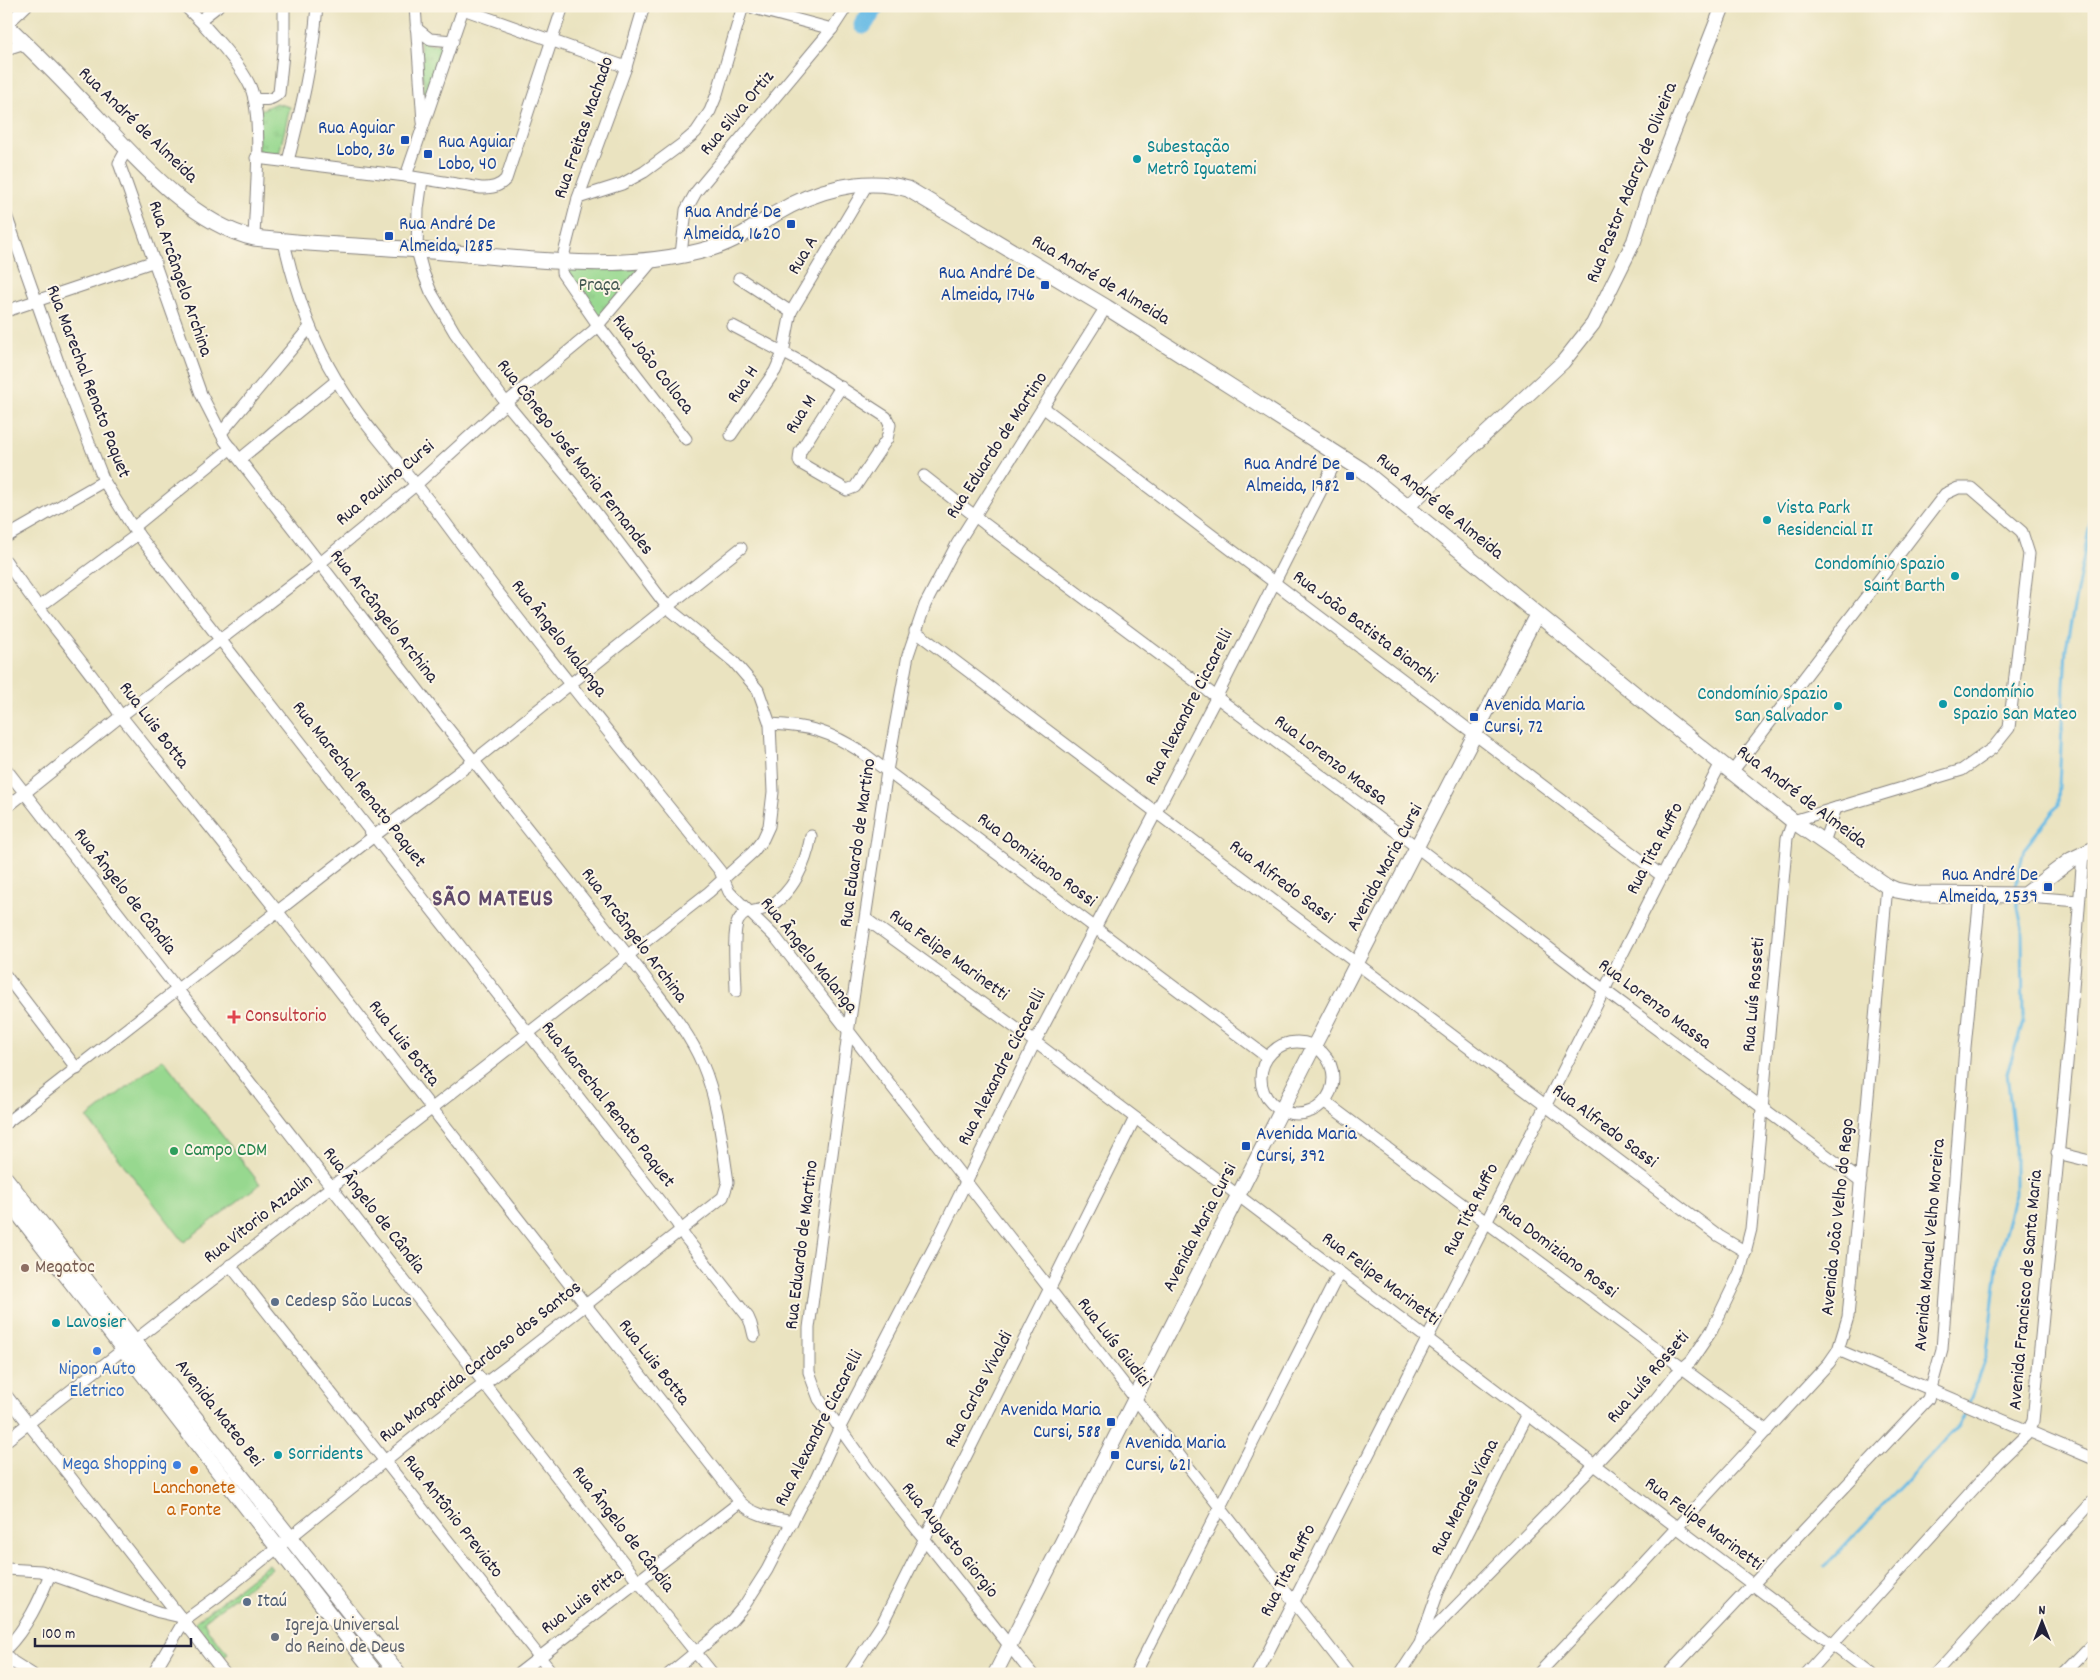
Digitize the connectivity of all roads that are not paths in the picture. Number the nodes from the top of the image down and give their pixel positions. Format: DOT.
graph roads {
  1 [pos="26,6"];
  2 [pos="186,6"];
  3 [pos="218,6"];
  4 [pos="284,6"];
  5 [pos="317,6"];
  6 [pos="415,6"];
  7 [pos="563,6"];
  8 [pos="644,6"];
  9 [pos="745,6"];
  10 [pos="847,6"];
  11 [pos="1723,6"];
  12 [pos="464,8"];
  13 [pos="200,20"];
  14 [pos="6,25"];
  15 [pos="416,28"];
  16 [pos="832,29"];
  17 [pos="552,41"];
  18 [pos="25,42"];
  19 [pos="453,42"];
  20 [pos="6,49"];
  21 [pos="626,67"];
  22 [pos="254,99"];
  23 [pos="424,126"];
  24 [pos="127,149"];
  25 [pos="256,158"];
  26 [pos="288,161"];
  27 [pos="406,176"];
  28 [pos="422,180"];
  29 [pos="868,183"];
  30 [pos="578,198"];
  31 [pos="6,215"];
  32 [pos="254,238"];
  33 [pos="284,242"];
  34 [pos="417,250"];
  35 [pos="681,255"];
  36 [pos="653,260"];
  37 [pos="155,261"];
  38 [pos="562,262"];
  39 [pos="739,278"];
  40 [pos="36,301"];
  41 [pos="1106,306"];
  42 [pos="6,311"];
  43 [pos="791,312"];
  44 [pos="598,325"];
  45 [pos="310,326"];
  46 [pos="733,326"];
  47 [pos="783,353"];
  48 [pos="336,381"];
  49 [pos="841,387"];
  50 [pos="506,403"];
  51 [pos="1044,408"];
  52 [pos="220,433"];
  53 [pos="732,434"];
  54 [pos="686,439"];
  55 [pos="231,448"];
  56 [pos="1339,455"];
  57 [pos="240,459"];
  58 [pos="924,476"];
  59 [pos="104,482"];
  60 [pos="417,484"];
  61 [pos="1407,507"];
  62 [pos="974,515"];
  63 [pos="136,531"];
  64 [pos="6,537"];
  65 [pos="740,548"];
  66 [pos="6,561"];
  67 [pos="319,564"];
  68 [pos="1274,583"];
  69 [pos="39,607"];
  70 [pos="668,608"];
  71 [pos="1538,614"];
  72 [pos="915,631"];
  73 [pos="222,640"];
  74 [pos="571,684"];
  75 [pos="1216,698"];
  76 [pos="121,716"];
  77 [pos="770,724"];
  78 [pos="1476,734"];
  79 [pos="475,760"];
  80 [pos="1727,768"];
  81 [pos="6,769"];
  82 [pos="887,771"];
  83 [pos="26,793"];
  84 [pos="6,808"];
  85 [pos="1836,808"];
  86 [pos="1156,811"];
  87 [pos="1793,820"];
  88 [pos="374,836"];
  89 [pos="811,836"];
  90 [pos="1824,842"];
  91 [pos="1418,848"];
  92 [pos="2088,851"];
  93 [pos="1662,876"];
  94 [pos="723,880"];
  95 [pos="1887,886"];
  96 [pos="2027,893"];
  97 [pos="1980,895"];
  98 [pos="2079,901"];
  99 [pos="750,911"];
  100 [pos="278,912"];
  101 [pos="866,919"];
  102 [pos="1095,927"];
  103 [pos="627,954"];
  104 [pos="1357,963"];
  105 [pos="6,976"];
  106 [pos="178,990"];
  107 [pos="1604,990"];
  108 [pos="736,991"];
  109 [pos="528,1032"];
  110 [pos="848,1033"];
  111 [pos="1035,1042"];
  112 [pos="1314,1046"];
  113 [pos="1266,1057"];
  114 [pos="76,1069"];
  115 [pos="1325,1102"];
  116 [pos="1545,1105"];
  117 [pos="431,1108"];
  118 [pos="1762,1108"];
  119 [pos="1281,1111"];
  120 [pos="1136,1118"];
  121 [pos="6,1123"];
  122 [pos="2057,1153"];
  123 [pos="2094,1162"];
  124 [pos="6,1179"];
  125 [pos="1861,1181"];
  126 [pos="965,1182"];
  127 [pos="331,1185"];
  128 [pos="727,1187"];
  129 [pos="1238,1196"];
  130 [pos="6,1198"];
  131 [pos="1486,1221"];
  132 [pos="681,1230"];
  133 [pos="1746,1252"];
  134 [pos="230,1265"];
  135 [pos="1342,1274"];
  136 [pos="1050,1291"];
  137 [pos="585,1304"];
  138 [pos="754,1336"];
  139 [pos="1427,1337"];
  140 [pos="128,1344"];
  141 [pos="1838,1350"];
  142 [pos="1682,1368"];
  143 [pos="485,1383"];
  144 [pos="1931,1390"];
  145 [pos="6,1395"];
  146 [pos="1135,1399"];
  147 [pos="1528,1414"];
  148 [pos="28,1424"];
  149 [pos="839,1429"];
  150 [pos="1767,1431"];
  151 [pos="2028,1431"];
  152 [pos="6,1441"];
  153 [pos="2094,1459"];
  154 [pos="385,1460"];
  155 [pos="1595,1464"];
  156 [pos="2094,1500"];
  157 [pos="740,1502"];
  158 [pos="1220,1508"];
  159 [pos="792,1522"];
  160 [pos="1677,1527"];
  161 [pos="289,1536"];
  162 [pos="925,1538"];
  163 [pos="277,1546"];
  164 [pos="6,1569"];
  165 [pos="50,1574"];
  166 [pos="638,1581"];
  167 [pos="1752,1584"];
  168 [pos="1435,1599"];
  169 [pos="1293,1602"];
  170 [pos="1455,1609"];
  171 [pos="182,1619"];
  172 [pos="1421,1642"];
  173 [pos="2094,1642"];
  174 [pos="1833,1645"];
  175 [pos="1010,1646"];
  176 [pos="6,1649"];
  177 [pos="696,1652"];
  178 [pos="6,1654"];
  179 [pos="539,1657"];
  180 [pos="6,1665"];
  181 [pos="8,1674"];
  182 [pos="32,1674"];
  183 [pos="154,1674"];
  184 [pos="225,1674"];
  185 [pos="376,1674"];
  186 [pos="398,1674"];
  187 [pos="518,1674"];
  188 [pos="553,1674"];
  189 [pos="669,1674"];
  190 [pos="714,1674"];
  191 [pos="849,1674"];
  192 [pos="995,1674"];
  193 [pos="1032,1674"];
  194 [pos="1134,1674"];
  195 [pos="1257,1674"];
  196 [pos="1350,1674"];
  197 [pos="1400,1674"];
  198 [pos="1538,1674"];
  199 [pos="1668,1674"];
  200 [pos="1806,1674"];
  201 [pos="1871,1674"];
  202 [pos="1936,1674"];
  203 [pos="2063,1674"];
  1 -- 14 [label="street"];
  2 -- 13 [label="street"];
  3 -- 13 [label="street"];
  4 -- 22 [label="street"];
  5 -- 26 [label="street"];
  6 -- 15 [label="street"];
  7 -- 17 [label="street"];
  8 -- 21 [label="street, Rua Freitas Machado"];
  9 -- 16 [label="street"];
  9 -- 30 [label="street"];
  10 -- 16 [label="street, Rua Silva Ortiz"];
  11 -- 61 [label="street, Rua Pastor Adarcy de Oliveira"];
  12 -- 17 [label="street"];
  12 -- 19 [label="street"];
  13 -- 22 [label="street"];
  14 -- 18 [label="main road, Rua André de Almeida"];
  15 -- 19 [label="street"];
  15 -- 23 [label="street"];
  16 -- 35 [label="street, Rua Silva Ortiz"];
  17 -- 21 [label="street"];
  17 -- 28 [label="street"];
  18 -- 20 [label="street"];
  18 -- 24 [label="main road, Rua André de Almeida"];
  19 -- 23 [label="street"];
  21 -- 30 [label="street, Rua Freitas Machado"];
  22 -- 25 [label="street"];
  23 -- 27 [label="street"];
  24 -- 32 [label="main road, Rua André de Almeida"];
  24 -- 37 [label="street, Rua Arcângelo Archina"];
  25 -- 26 [label="street"];
  25 -- 32 [label="street"];
  26 -- 27 [label="street"];
  27 -- 28 [label="street"];
  28 -- 34 [label="street, Rua Cônego José Maria Fernandes"];
  29 -- 35 [label="main road, Rua André de Almeida"];
  29 -- 41 [label="main road, Rua André de Almeida"];
  29 -- 43 [label="street, Rua A"];
  30 -- 38 [label="street, Rua Freitas Machado"];
  31 -- 40 [label="street, Rua Marechal Renato Paquet"];
  32 -- 33 [label="main road, Rua André de Almeida"];
  33 -- 34 [label="main road, Rua André de Almeida"];
  33 -- 45 [label="street, Rua Ângelo Malanga"];
  34 -- 38 [label="main road, Rua André de Almeida"];
  34 -- 50 [label="street, Rua Cônego José Maria Fernandes"];
  35 -- 36 [label="main road, Rua André de Almeida"];
  36 -- 38 [label="main road, Rua André de Almeida"];
  36 -- 44 [label="street, Rua Paulino Cursi"];
  37 -- 40 [label="street"];
  37 -- 52 [label="street, Rua Arcângelo Archina"];
  38 -- 44 [label="street, Rua João Colloca"];
  39 -- 43 [label="street"];
  40 -- 42 [label="street"];
  40 -- 59 [label="street, Rua Marechal Renato Paquet"];
  41 -- 51 [label="street, Rua Eduardo de Martino"];
  41 -- 56 [label="main road, Rua André de Almeida"];
  43 -- 47 [label="street, Rua A"];
  44 -- 50 [label="street, Rua Paulino Cursi"];
  44 -- 54 [label="street, Rua João Colloca"];
  45 -- 48 [label="street, Rua Ângelo Malanga"];
  45 -- 52 [label="street"];
  46 -- 47 [label="street"];
  47 -- 49 [label="street"];
  47 -- 53 [label="street, Rua H"];
  48 -- 57 [label="street"];
  48 -- 60 [label="street, Rua Ângelo Malanga"];
  49 -- 49 [label="street, Rua M"];
  50 -- 60 [label="street, Rua Paulino Cursi"];
  50 -- 70 [label="street, Rua Cônego José Maria Fernandes"];
  51 -- 62 [label="street, Rua Eduardo de Martino"];
  51 -- 68 [label="street, Rua João Batista Bianchi"];
  52 -- 55 [label="street, Rua Arcângelo Archina"];
  55 -- 57 [label="street, Rua Arcângelo Archina"];
  55 -- 63 [label="street"];
  56 -- 61 [label="main road, Rua André de Almeida"];
  56 -- 68 [label="street, Rua Alexandre Ciccarelli"];
  57 -- 67 [label="street, Rua Arcângelo Archina"];
  58 -- 62 [label="street, Rua Lorenzo Massa"];
  59 -- 63 [label="street, Rua Marechal Renato Paquet"];
  59 -- 64 [label="street"];
  60 -- 67 [label="street, Rua Paulino Cursi"];
  60 -- 74 [label="street, Rua Ângelo Malanga"];
  61 -- 71 [label="main road, Rua André de Almeida"];
  62 -- 72 [label="street, Rua Eduardo de Martino"];
  62 -- 75 [label="street, Rua Lorenzo Massa"];
  63 -- 69 [label="street"];
  63 -- 73 [label="street, Rua Marechal Renato Paquet"];
  65 -- 70 [label="street"];
  66 -- 69 [label="street, Rua Luis Botta"];
  67 -- 73 [label="street, Rua Paulino Cursi"];
  67 -- 79 [label="street, Rua Arcângelo Archina"];
  68 -- 75 [label="street, Rua Alexandre Ciccarelli"];
  68 -- 78 [label="street, Rua João Batista Bianchi"];
  69 -- 76 [label="street, Rua Luis Botta"];
  70 -- 74 [label="street"];
  70 -- 77 [label="street, Rua Cônego José Maria Fernandes"];
  71 -- 78 [label="street, Avenida Maria Cursi"];
  71 -- 80 [label="main road, Rua André de Almeida"];
  72 -- 82 [label="street, Rua Eduardo de Martino"];
  72 -- 86 [label="street, Rua Alfredo Sassi"];
  73 -- 76 [label="street, Rua Paulino Cursi"];
  73 -- 88 [label="street, Rua Marechal Renato Paquet"];
  74 -- 79 [label="street"];
  74 -- 94 [label="street, Rua Ângelo Malanga"];
  75 -- 86 [label="street, Rua Alexandre Ciccarelli"];
  75 -- 91 [label="street, Rua Lorenzo Massa"];
  76 -- 83 [label="street, Rua Paulino Cursi"];
  76 -- 100 [label="street, Rua Luis Botta"];
  77 -- 82 [label="street, Rua Domiziano Rossi"];
  77 -- 94 [label="street, Rua Cônego José Maria Fernandes"];
  78 -- 91 [label="street, Avenida Maria Cursi"];
  78 -- 93 [label="street, Rua João Batista Bianchi"];
  79 -- 88 [label="street"];
  79 -- 103 [label="street, Rua Arcângelo Archina"];
  80 -- 85 [label="street, Rua Tita Ruffo"];
  80 -- 87 [label="main road, Rua André de Almeida"];
  80 -- 93 [label="street, Rua Tita Ruffo"];
  81 -- 83 [label="street, Rua Ângelo de Cândia"];
  82 -- 101 [label="street, Rua Eduardo de Martino"];
  82 -- 102 [label="street, Rua Domiziano Rossi"];
  83 -- 84 [label="street, Rua Paulino Cursi"];
  83 -- 106 [label="street, Rua Ângelo de Cândia"];
  85 -- 87 [label="street"];
  85 -- 90 [label="street"];
  86 -- 102 [label="street, Rua Alexandre Ciccarelli"];
  86 -- 104 [label="street, Rua Alfredo Sassi"];
  87 -- 90 [label="main road, Rua André de Almeida"];
  87 -- 118 [label="street, Rua Luís Rosseti"];
  88 -- 100 [label="street"];
  88 -- 109 [label="street, Rua Marechal Renato Paquet"];
  89 -- 99 [label="street"];
  90 -- 95 [label="main road, Rua André de Almeida"];
  91 -- 104 [label="street, Avenida Maria Cursi"];
  91 -- 107 [label="street, Rua Lorenzo Massa"];
  92 -- 96 [label="main road"];
  92 -- 98 [label="street, Avenida Francisco de Santa Maria"];
  93 -- 107 [label="street, Rua Tita Ruffo"];
  94 -- 99 [label="street, Rua Ângelo Malanga"];
  94 -- 103 [label="street, Rua Vitorio Azzalin"];
  95 -- 97 [label="main road, Rua André de Almeida"];
  95 -- 125 [label="street, Avenida João Velho do Rego"];
  96 -- 97 [label="main road, Rua André de Almeida"];
  96 -- 98 [label="street"];
  97 -- 144 [label="street, Avenida Manuel Velho Moreira"];
  98 -- 122 [label="street, Avenida Francisco de Santa Maria"];
  99 -- 108 [label="street"];
  99 -- 110 [label="street, Rua Ângelo Malanga"];
  100 -- 106 [label="street"];
  100 -- 117 [label="street, Rua Luis Botta"];
  101 -- 110 [label="street, Rua Eduardo de Martino"];
  101 -- 111 [label="street, Rua Felipe Marinetti"];
  102 -- 111 [label="street, Rua Alexandre Ciccarelli"];
  102 -- 113 [label="street, Rua Domiziano Rossi"];
  103 -- 109 [label="street, Rua Vitorio Azzalin"];
  103 -- 128 [label="street, Rua Arcângelo Archina"];
  104 -- 112 [label="street, Avenida Maria Cursi"];
  104 -- 116 [label="street, Rua Alfredo Sassi"];
  105 -- 114 [label="street"];
  106 -- 114 [label="street"];
  106 -- 127 [label="street, Rua Ângelo de Cândia"];
  107 -- 116 [label="street, Rua Tita Ruffo"];
  107 -- 118 [label="street, Rua Lorenzo Massa"];
  109 -- 117 [label="street, Rua Vitorio Azzalin"];
  109 -- 132 [label="street, Rua Marechal Renato Paquet"];
  110 -- 126 [label="street, Rua Luís Giudici"];
  110 -- 149 [label="street, Rua Eduardo de Martino"];
  111 -- 120 [label="street, Rua Felipe Marinetti"];
  111 -- 126 [label="street, Rua Alexandre Ciccarelli"];
  112 -- 113 [label="street"];
  112 -- 115 [label="street"];
  112 -- 119 [label="street, Avenida Maria Cursi"];
  113 -- 119 [label="street"];
  114 -- 121 [label="street"];
  115 -- 119 [label="street"];
  115 -- 131 [label="street, Rua Domiziano Rossi"];
  116 -- 131 [label="street, Rua Tita Ruffo"];
  116 -- 133 [label="street, Rua Alfredo Sassi"];
  117 -- 127 [label="street, Rua Vitorio Azzalin"];
  117 -- 137 [label="street, Rua Luis Botta"];
  118 -- 125 [label="street, Rua Lorenzo Massa"];
  118 -- 133 [label="street, Rua Luís Rosseti"];
  119 -- 129 [label="street, Avenida Maria Cursi"];
  120 -- 129 [label="street, Rua Felipe Marinetti"];
  120 -- 136 [label="street, Rua Carlos Vivaldi"];
  122 -- 123 [label="street"];
  122 -- 151 [label="street, Avenida Francisco de Santa Maria"];
  124 -- 140 [label="main road, Avenida Mateo Bei"];
  125 -- 141 [label="street, Avenida João Velho do Rego"];
  126 -- 136 [label="street, Rua Luís Giudici"];
  126 -- 149 [label="street, Rua Alexandre Ciccarelli"];
  127 -- 134 [label="street, Rua Vitorio Azzalin"];
  127 -- 143 [label="street, Rua Ângelo de Cândia"];
  128 -- 132 [label="street, Rua Margarida Cardoso dos Santos"];
  129 -- 135 [label="street, Rua Felipe Marinetti"];
  129 -- 146 [label="street, Avenida Maria Cursi"];
  130 -- 140 [label="main road, Avenida Mateo Bei"];
  131 -- 139 [label="street, Rua Tita Ruffo"];
  131 -- 142 [label="street, Rua Domiziano Rossi"];
  132 -- 137 [label="street, Rua Margarida Cardoso dos Santos"];
  132 -- 138 [label="street, Rua Marechal Renato Paquet"];
  133 -- 142 [label="street, Rua Luís Rosseti"];
  134 -- 140 [label="street, Rua Vitorio Azzalin"];
  134 -- 154 [label="street, Rua Antônio Previato"];
  135 -- 139 [label="street, Rua Felipe Marinetti"];
  135 -- 158 [label="street"];
  136 -- 146 [label="street, Rua Luís Giudici"];
  136 -- 162 [label="street, Rua Carlos Vivaldi"];
  137 -- 143 [label="street, Rua Margarida Cardoso dos Santos"];
  137 -- 157 [label="street, Rua Luis Botta"];
  139 -- 147 [label="street, Rua Felipe Marinetti"];
  139 -- 169 [label="street, Rua Tita Ruffo"];
  140 -- 148 [label="street, Rua Vitorio Azzalin"];
  140 -- 161 [label="main road, Avenida Mateo Bei"];
  140 -- 163 [label="main road, Avenida Mateo Bei"];
  141 -- 144 [label="street"];
  141 -- 150 [label="street, Avenida João Velho do Rego"];
  142 -- 150 [label="street, Rua Domiziano Rossi"];
  142 -- 155 [label="street, Rua Luís Rosseti"];
  143 -- 154 [label="street, Rua Margarida Cardoso dos Santos"];
  143 -- 166 [label="street, Rua Ângelo de Cândia"];
  144 -- 151 [label="street"];
  144 -- 167 [label="street, Avenida Manuel Velho Moreira"];
  145 -- 148 [label="street"];
  146 -- 158 [label="street, Rua Luís Giudici"];
  146 -- 175 [label="street, Avenida Maria Cursi"];
  147 -- 155 [label="street, Rua Felipe Marinetti"];
  147 -- 168 [label="street, Rua Mendes Viana"];
  148 -- 152 [label="street, Rua Vitorio Azzalin"];
  148 -- 171 [label="street"];
  149 -- 159 [label="street, Rua Alexandre Ciccarelli"];
  149 -- 162 [label="street, Rua Augusto Giorgio"];
  150 -- 160 [label="street, Avenida João Velho do Rego"];
  151 -- 153 [label="street"];
  151 -- 174 [label="street, Avenida Francisco de Santa Maria"];
  154 -- 161 [label="street, Rua Margarida Cardoso dos Santos"];
  154 -- 179 [label="street, Rua Antônio Previato"];
  155 -- 160 [label="street, Rua Felipe Marinetti"];
  155 -- 170 [label="street, Rua Luís Rosseti"];
  156 -- 202 [label="street"];
  157 -- 159 [label="street, Rua Luis Botta"];
  157 -- 166 [label="street, Rua Luis Pitta"];
  158 -- 169 [label="street, Rua Luís Giudici"];
  158 -- 194 [label="street"];
  159 -- 177 [label="street, Rua Alexandre Ciccarelli"];
  160 -- 167 [label="street, Rua Felipe Marinetti"];
  160 -- 198 [label="street, Avenida João Velho do Rego"];
  161 -- 163 [label="street, Rua Margarida Cardoso dos Santos"];
  161 -- 186 [label="main road, Avenida Mateo Bei"];
  162 -- 175 [label="street, Rua Augusto Giorgio"];
  162 -- 191 [label="street, Rua Carlos Vivaldi"];
  163 -- 171 [label="street, Rua Margarida Cardoso dos Santos"];
  163 -- 185 [label="main road, Avenida Mateo Bei"];
  164 -- 165 [label="street"];
  165 -- 171 [label="street"];
  165 -- 176 [label="street"];
  166 -- 177 [label="street, Rua Ângelo de Cândia"];
  166 -- 179 [label="street, Rua Luis Pitta"];
  167 -- 174 [label="street, Rua Felipe Marinetti"];
  167 -- 199 [label="street, Avenida Manuel Velho Moreira"];
  168 -- 170 [label="street"];
  168 -- 172 [label="street, Rua Mendes Viana"];
  169 -- 195 [label="street, Rua Tita Ruffo"];
  169 -- 196 [label="street, Rua Luís Giudici"];
  170 -- 172 [label="street, Rua Luís Rosseti"];
  171 -- 183 [label="street"];
  171 -- 184 [label="street"];
  172 -- 197 [label="street, Rua Luís Rosseti"];
  173 -- 203 [label="street"];
  174 -- 200 [label="street, Avenida Francisco de Santa Maria"];
  174 -- 201 [label="street, Rua Felipe Marinetti"];
  175 -- 192 [label="street, Avenida Maria Cursi"];
  175 -- 193 [label="street, Rua Augusto Giorgio"];
  177 -- 189 [label="street, Rua Alexandre Ciccarelli"];
  177 -- 190 [label="street, Rua Ângelo de Cândia"];
  178 -- 182 [label="street"];
  179 -- 187 [label="street, Rua Luis Pitta"];
  179 -- 188 [label="street, Rua Antônio Previato"];
  180 -- 181 [label="street"];
}
